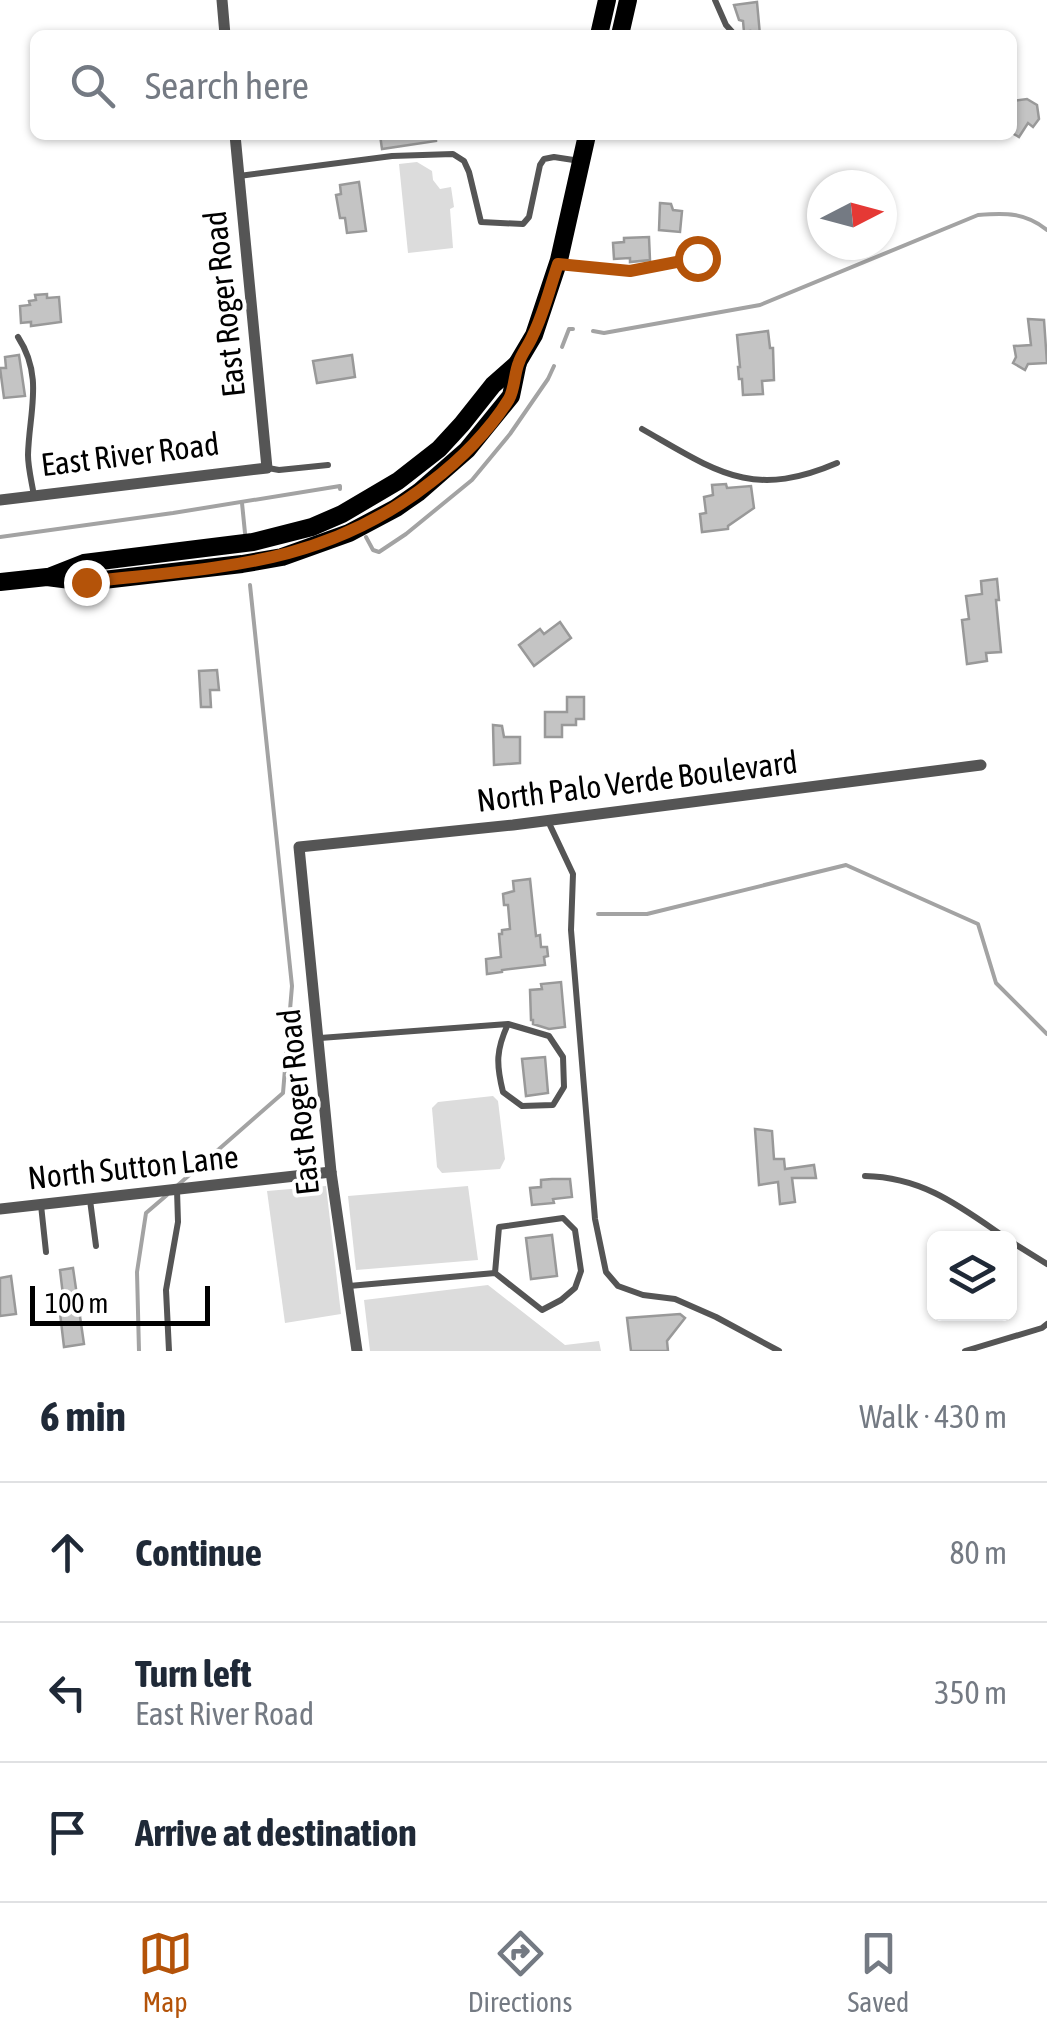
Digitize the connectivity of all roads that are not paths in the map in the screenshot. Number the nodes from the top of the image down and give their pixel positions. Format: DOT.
graph roads {
  1 [pos="222,0"];
  2 [pos="607,0"];
  3 [pos="628,0"];
  4 [pos="715,0"];
  5 [pos="225,30"];
  6 [pos="600,30"];
  7 [pos="621,30"];
  8 [pos="730,30"];
  9 [pos="235,140"];
  10 [pos="586,140"];
  11 [pos="582,162"];
  12 [pos="239,176"];
  13 [pos="697,258"];
  14 [pos="558,264"];
  15 [pos="18,337"];
  16 [pos="642,429"];
  17 [pos="836,463"];
  18 [pos="328,465"];
  19 [pos="267,468"];
  20 [pos="34,496"];
  21 [pos="0,500"];
  22 [pos="0,582"];
  23 [pos="982,765"];
  24 [pos="547,820"];
  25 [pos="300,846"];
  26 [pos="508,1024"];
  27 [pos="318,1038"];
  28 [pos="332,1172"];
  29 [pos="865,1176"];
  30 [pos="178,1189"];
  31 [pos="90,1199"];
  32 [pos="41,1205"];
  33 [pos="0,1209"];
  34 [pos="995,1231"];
  35 [pos="96,1246"];
  36 [pos="1017,1246"];
  37 [pos="46,1252"];
  38 [pos="1047,1264"];
  39 [pos="495,1274"];
  40 [pos="348,1286"];
  41 [pos="1047,1324"];
  42 [pos="169,1351"];
  43 [pos="357,1351"];
  44 [pos="778,1351"];
  45 [pos="965,1351"];
  1 -- 5 [label="street"];
  2 -- 6 [label="main road"];
  3 -- 7 [label="main road"];
  4 -- 8 [label="lane"];
  9 -- 12 [label="street, East Roger Road"];
  10 -- 11 [label="main road"];
  11 -- 12 [label="lane"];
  11 -- 14 [label="main road"];
  12 -- 19 [label="street, East Roger Road"];
  13 -- 14 [label="lane"];
  14 -- 22 [label="main road"];
  15 -- 20 [label="lane"];
  16 -- 17 [label="lane"];
  18 -- 19 [label="lane"];
  19 -- 20 [label="street, East River Road"];
  20 -- 21 [label="street, East River Road"];
  23 -- 24 [label="street, North Palo Verde Boulevard"];
  24 -- 25 [label="street, North Palo Verde Boulevard"];
  24 -- 44 [label="lane"];
  25 -- 27 [label="street, East Roger Road"];
  26 -- 26 [label="lane"];
  26 -- 27 [label="lane"];
  27 -- 28 [label="street, East Roger Road"];
  28 -- 30 [label="street, North Sutton Lane"];
  28 -- 40 [label="street, East Roger Road"];
  29 -- 34 [label="lane"];
  30 -- 31 [label="street, North Sutton Lane"];
  30 -- 42 [label="lane"];
  31 -- 32 [label="street, North Sutton Lane"];
  31 -- 35 [label="lane"];
  32 -- 33 [label="street, North Sutton Lane"];
  32 -- 37 [label="lane"];
  36 -- 38 [label="lane"];
  39 -- 39 [label="lane"];
  39 -- 40 [label="lane"];
  40 -- 43 [label="street, East Roger Road"];
  41 -- 45 [label="lane"];
}
